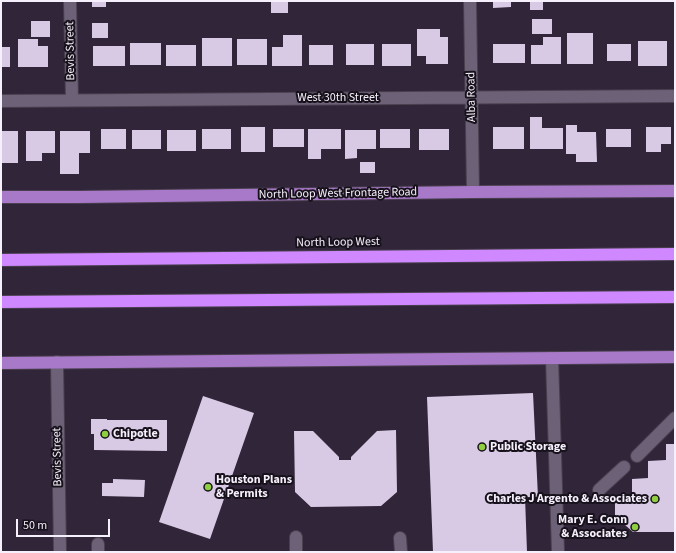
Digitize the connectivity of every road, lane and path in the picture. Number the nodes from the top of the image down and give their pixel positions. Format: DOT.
graph roads {
  1 [pos="70,1"];
  2 [pos="470,1"];
  3 [pos="675,96"];
  4 [pos="472,97"];
  5 [pos="72,100"];
  6 [pos="1,101"];
  7 [pos="675,191"];
  8 [pos="473,192"];
  9 [pos="1,197"];
  10 [pos="675,254"];
  11 [pos="1,260"];
  12 [pos="675,297"];
  13 [pos="1,302"];
  14 [pos="675,357"];
  15 [pos="552,358"];
  16 [pos="57,362"];
  17 [pos="1,363"];
  18 [pos="675,418"];
  19 [pos="636,456"];
  20 [pos="624,467"];
  21 [pos="599,490"];
  22 [pos="296,537"];
  23 [pos="400,538"];
  24 [pos="60,552"];
  25 [pos="296,552"];
  26 [pos="401,552"];
  27 [pos="558,552"];
  1 -- 5 [label="street, Bevis Street"];
  2 -- 4 [label="street, Alba Road"];
  3 -- 4 [label="street, West 30th Street"];
  4 -- 5 [label="street, West 30th Street"];
  4 -- 8 [label="street, Alba Road"];
  5 -- 6 [label="street, West 30th Street"];
  7 -- 8 [label="main road, North Loop West Frontage Road"];
  8 -- 9 [label="main road, North Loop West Frontage Road"];
  10 -- 11 [label="highway, North Loop West"];
  12 -- 13 [label="highway"];
  14 -- 15 [label="main road"];
  15 -- 16 [label="main road"];
  15 -- 27 [label="street"];
  16 -- 17 [label="main road"];
  16 -- 24 [label="street, Bevis Street"];
  18 -- 19 [label="street"];
  20 -- 21 [label="street"];
  22 -- 25 [label="street"];
  23 -- 26 [label="street"];
}
